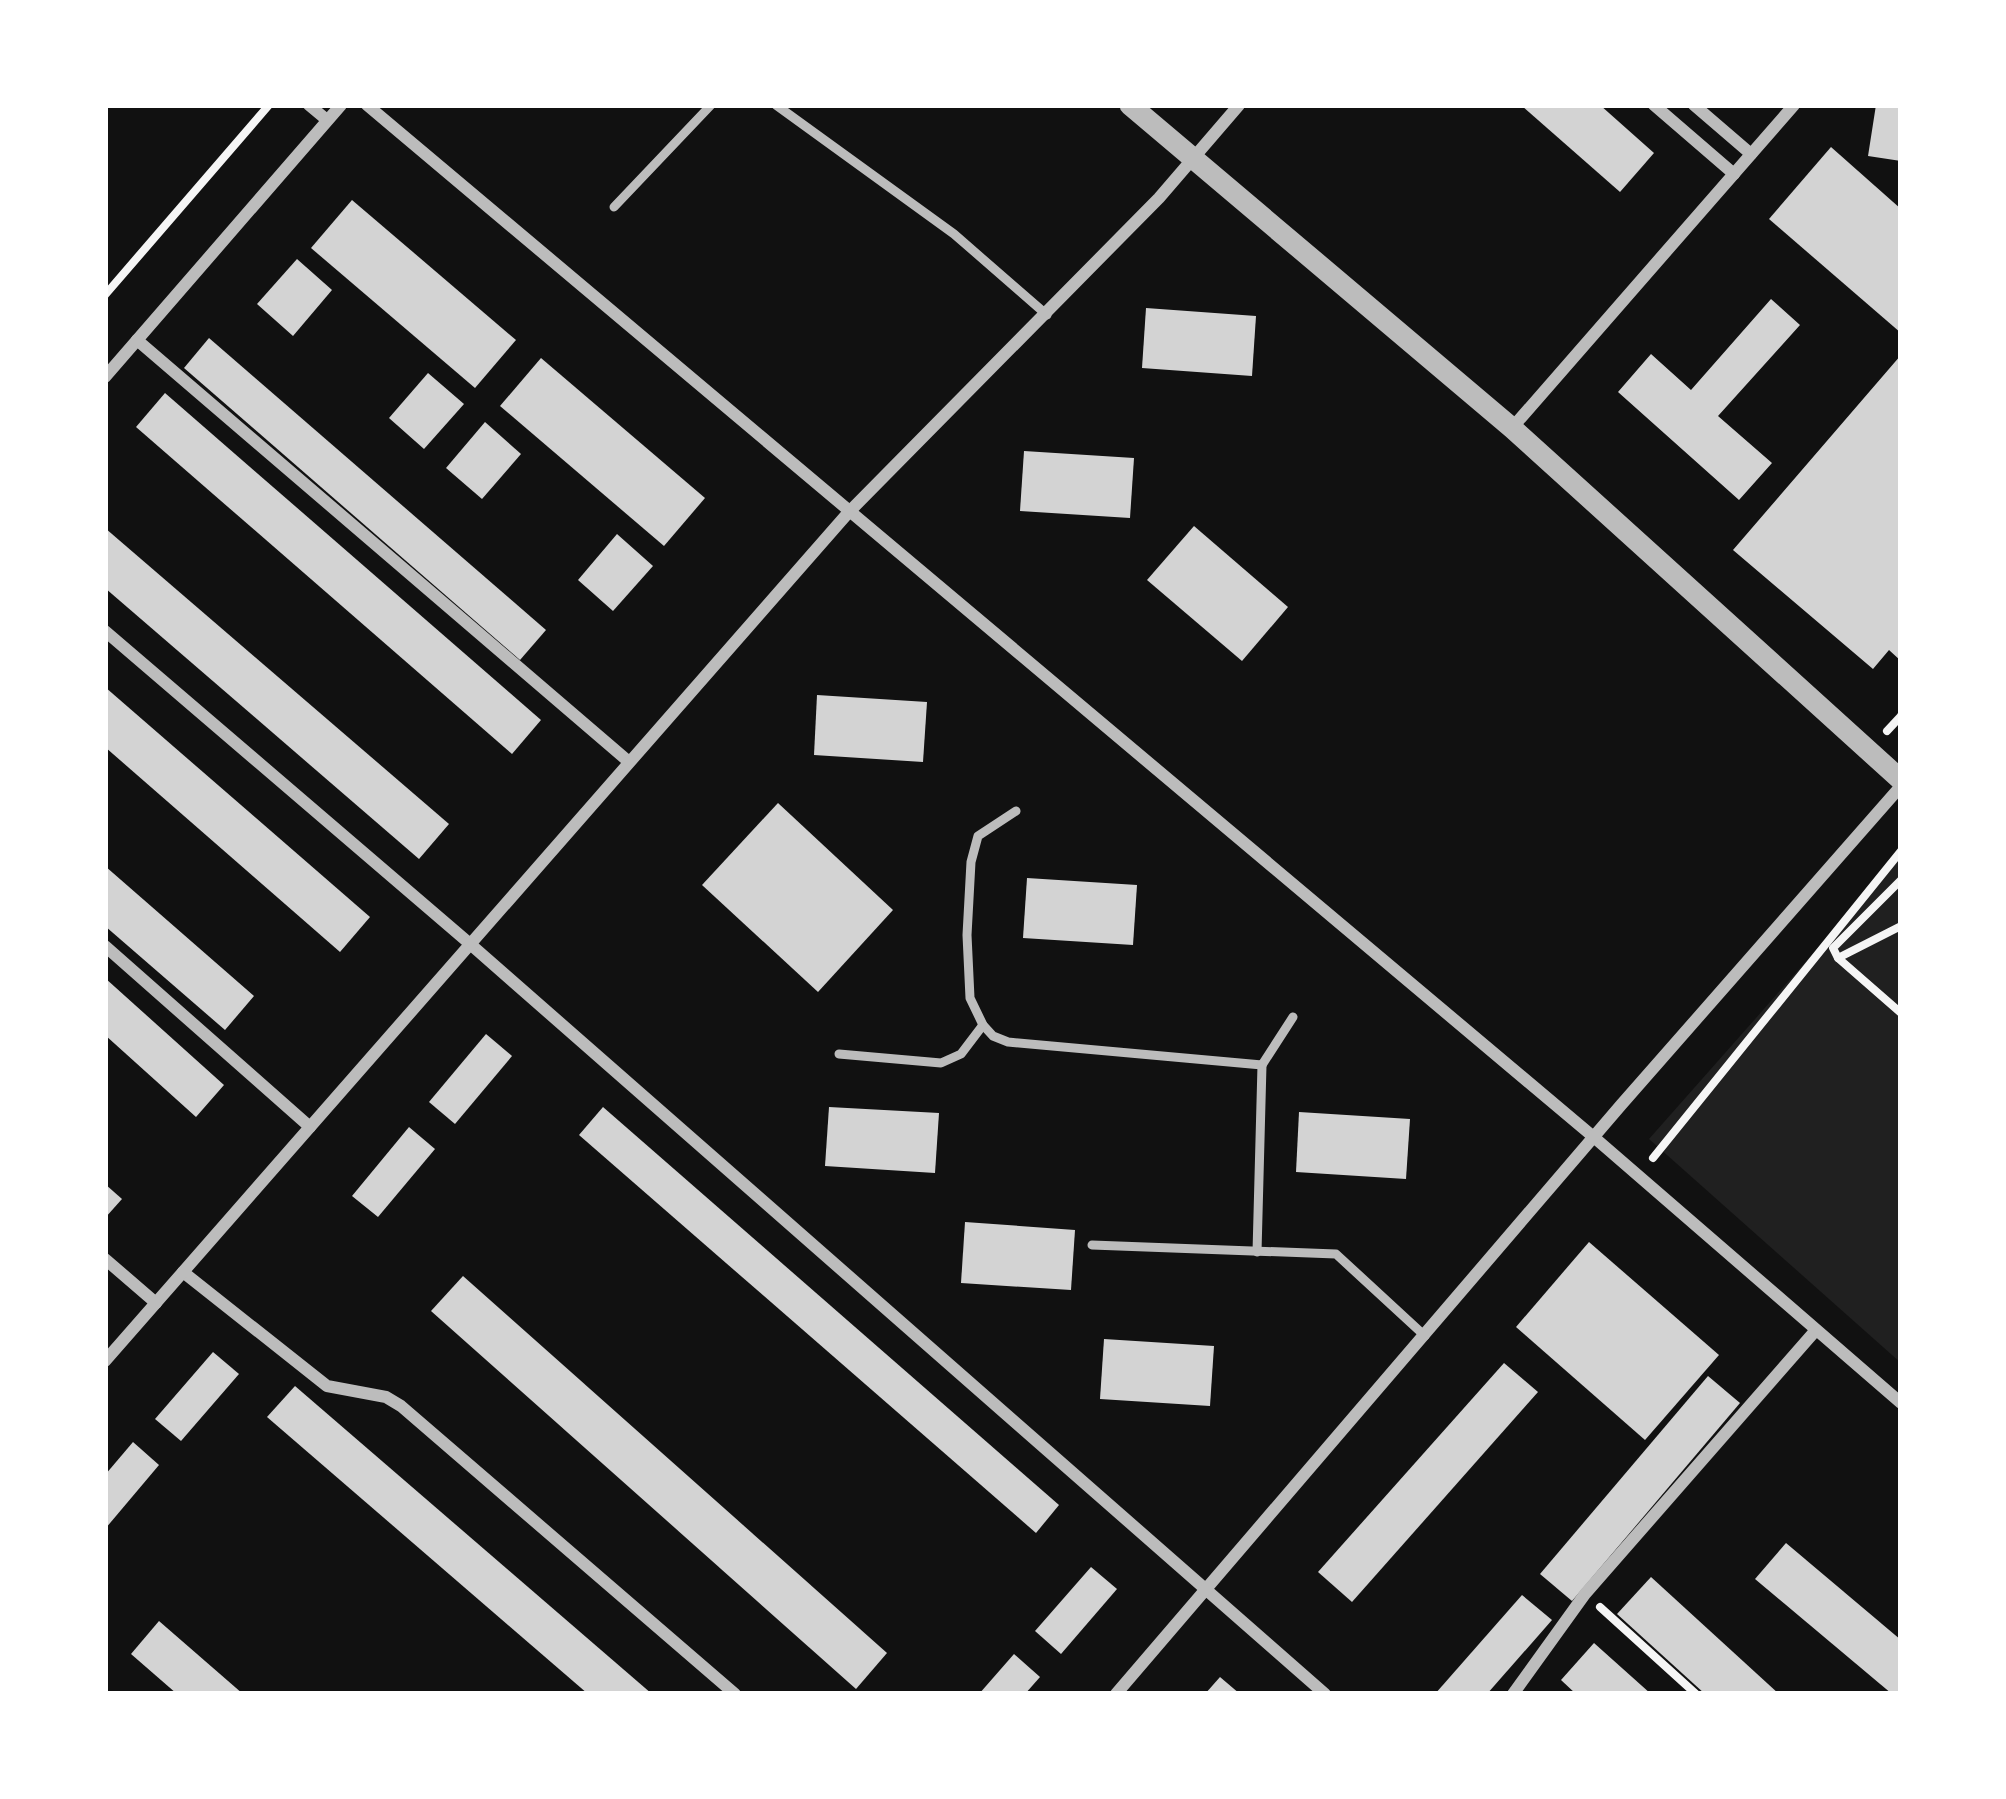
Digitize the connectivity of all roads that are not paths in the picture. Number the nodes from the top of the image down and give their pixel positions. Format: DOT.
graph roads {
  1 [pos="309,105"];
  2 [pos="341,105"];
  3 [pos="367,105"];
  4 [pos="711,105"];
  5 [pos="776,105"];
  6 [pos="1130,105"];
  7 [pos="1239,105"];
  8 [pos="1654,105"];
  9 [pos="1694,105"];
  10 [pos="1794,105"];
  11 [pos="327,120"];
  12 [pos="1751,154"];
  13 [pos="1191,159"];
  14 [pos="1734,174"];
  15 [pos="614,207"];
  16 [pos="1047,315"];
  17 [pos="137,340"];
  18 [pos="105,377"];
  19 [pos="1512,428"];
  20 [pos="848,513"];
  21 [pos="105,631"];
  22 [pos="628,761"];
  23 [pos="1901,783"];
  24 [pos="1016,811"];
  25 [pos="469,944"];
  26 [pos="105,946"];
  27 [pos="1293,1017"];
  28 [pos="983,1024"];
  29 [pos="839,1054"];
  30 [pos="1262,1064"];
  31 [pos="310,1127"];
  32 [pos="1595,1139"];
  33 [pos="1092,1244"];
  34 [pos="1257,1252"];
  35 [pos="105,1259"];
  36 [pos="183,1272"];
  37 [pos="155,1303"];
  38 [pos="1816,1330"];
  39 [pos="1425,1336"];
  40 [pos="105,1361"];
  41 [pos="1901,1403"];
  42 [pos="1205,1590"];
  43 [pos="735,1694"];
  44 [pos="1116,1694"];
  45 [pos="1325,1694"];
  46 [pos="1513,1694"];
  1 -- 11 [label="street"];
  2 -- 11 [label="street"];
  3 -- 20 [label="street"];
  4 -- 15 [label="lane"];
  5 -- 16 [label="lane"];
  6 -- 13 [label="street"];
  7 -- 13 [label="street"];
  8 -- 14 [label="street"];
  9 -- 12 [label="street"];
  10 -- 12 [label="street"];
  11 -- 17 [label="street"];
  12 -- 14 [label="street"];
  13 -- 16 [label="street"];
  13 -- 19 [label="street"];
  14 -- 19 [label="street"];
  16 -- 20 [label="street"];
  17 -- 18 [label="street"];
  17 -- 22 [label="street"];
  19 -- 23 [label="street"];
  20 -- 22 [label="street"];
  20 -- 32 [label="street"];
  21 -- 25 [label="street"];
  22 -- 25 [label="street"];
  23 -- 32 [label="street"];
  24 -- 28 [label="lane"];
  25 -- 31 [label="street"];
  25 -- 42 [label="street"];
  26 -- 31 [label="street"];
  27 -- 30 [label="lane"];
  28 -- 29 [label="lane"];
  28 -- 30 [label="lane"];
  30 -- 34 [label="lane"];
  31 -- 36 [label="street"];
  32 -- 38 [label="street"];
  32 -- 39 [label="street"];
  33 -- 34 [label="lane"];
  34 -- 39 [label="lane"];
  35 -- 37 [label="street"];
  36 -- 37 [label="street"];
  36 -- 43 [label="street"];
  37 -- 40 [label="street"];
  38 -- 41 [label="street"];
  38 -- 46 [label="street"];
  39 -- 42 [label="street"];
  42 -- 44 [label="street"];
  42 -- 45 [label="street"];
}
